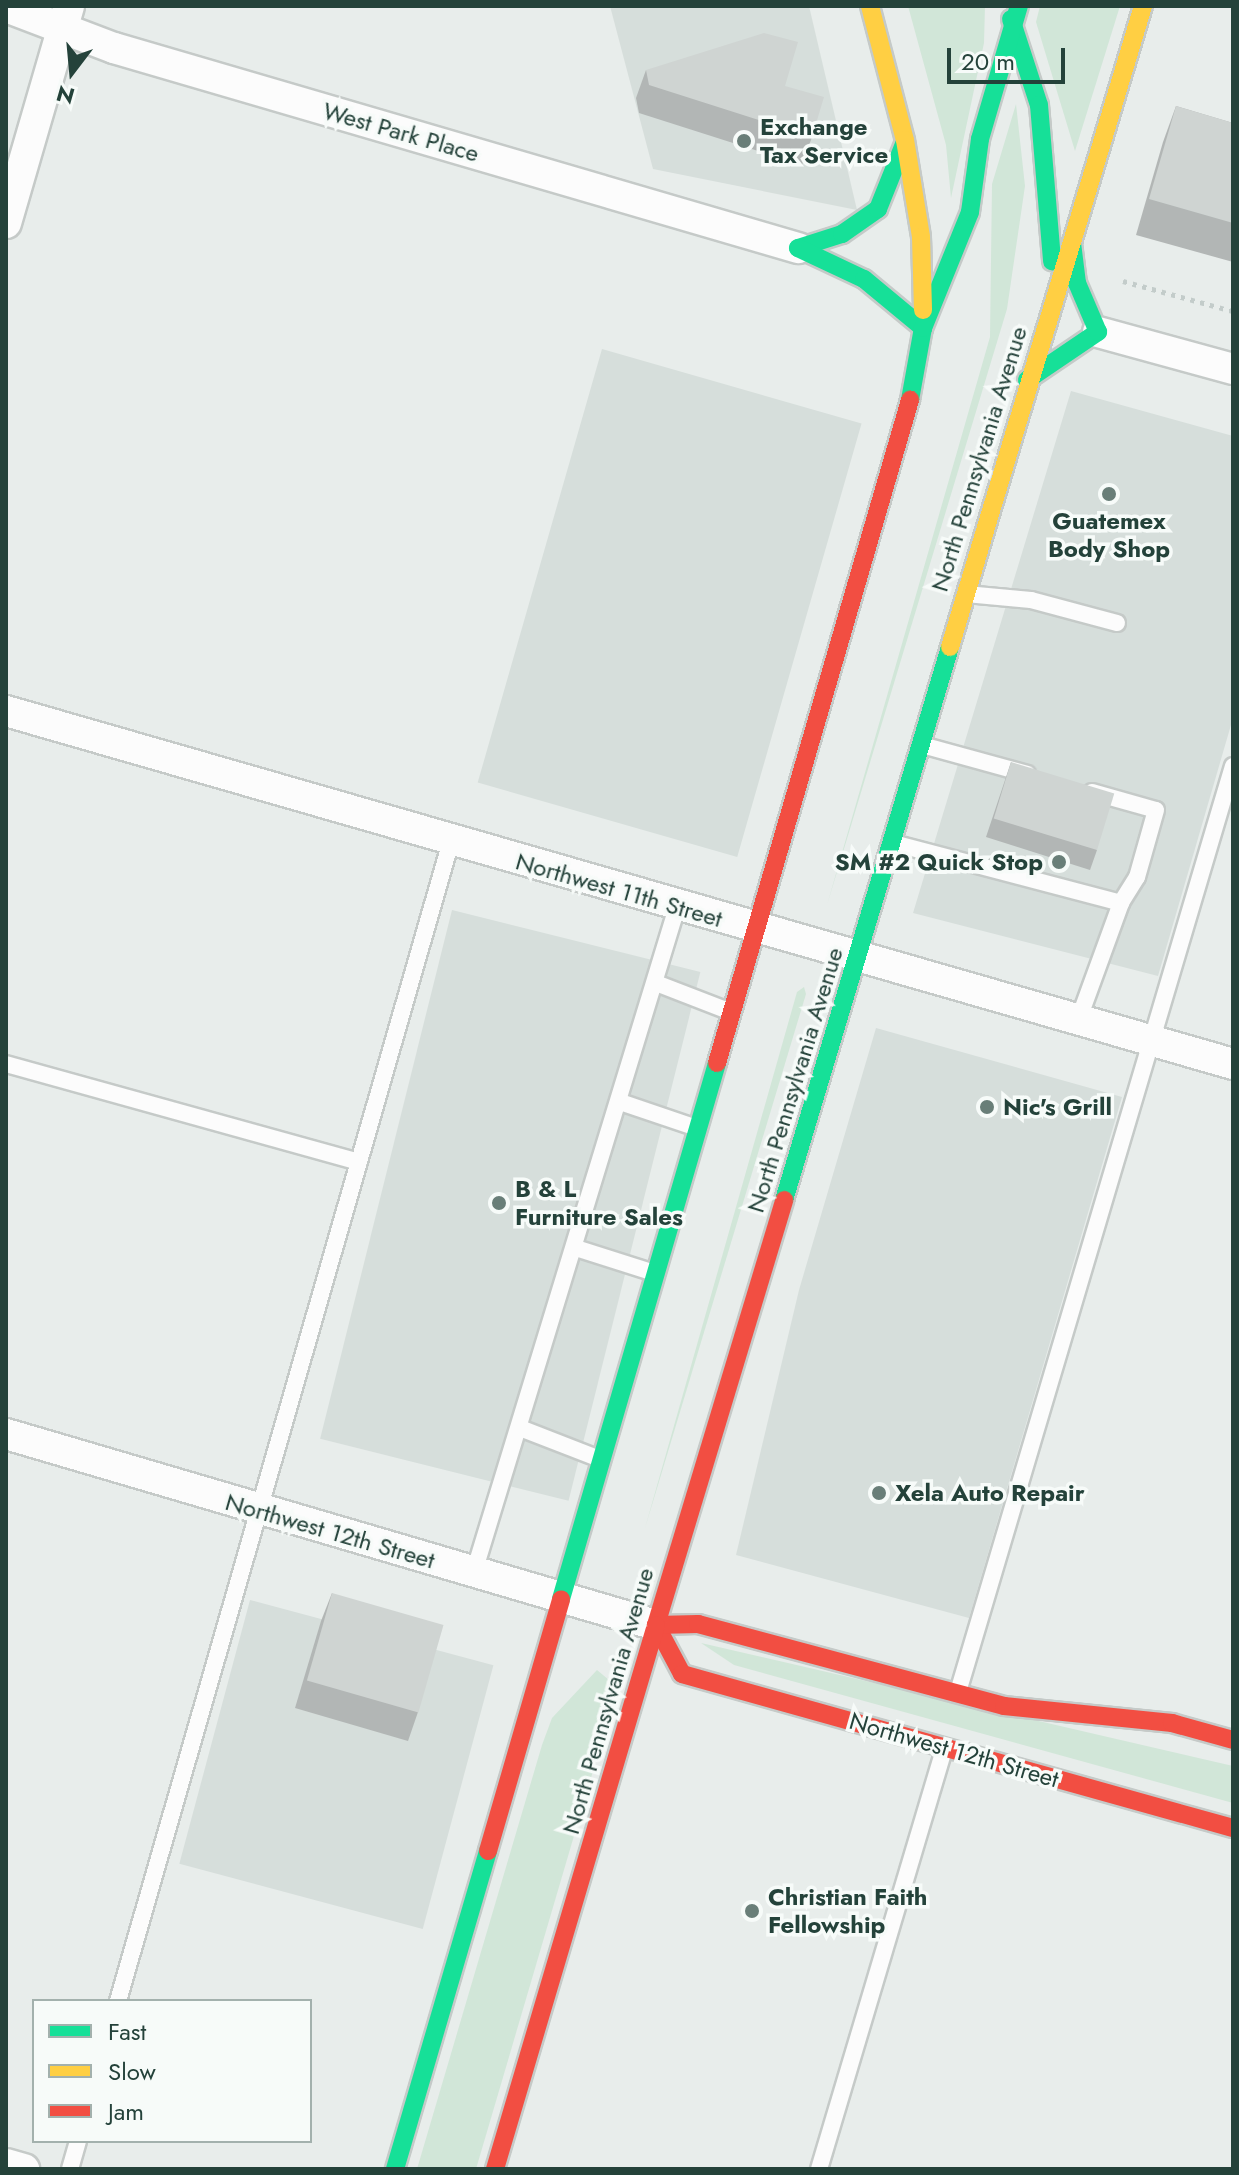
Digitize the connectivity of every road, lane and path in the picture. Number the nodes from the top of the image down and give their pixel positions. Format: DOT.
graph roads {
  1 [pos="870,6"];
  2 [pos="1143,6"];
  3 [pos="6,7"];
  4 [pos="1012,12"];
  5 [pos="65,17"];
  6 [pos="905,140"];
  7 [pos="6,223"];
  8 [pos="1071,237"];
  9 [pos="798,248"];
  10 [pos="1076,267"];
  11 [pos="1054,292"];
  12 [pos="1233,311"];
  13 [pos="923,328"];
  14 [pos="1098,332"];
  15 [pos="1233,369"];
  16 [pos="1027,380"];
  17 [pos="964,594"];
  18 [pos="1117,623"];
  19 [pos="6,711"];
  20 [pos="920,745"];
  21 [pos="1233,766"];
  22 [pos="1040,778"];
  23 [pos="1069,786"];
  24 [pos="451,841"];
  25 [pos="891,842"];
  26 [pos="1121,903"];
  27 [pos="677,907"];
  28 [pos="756,931"];
  29 [pos="858,957"];
  30 [pos="656,983"];
  31 [pos="732,1013"];
  32 [pos="1078,1021"];
  33 [pos="1151,1041"];
  34 [pos="6,1064"];
  35 [pos="1233,1064"];
  36 [pos="620,1102"];
  37 [pos="698,1129"];
  38 [pos="359,1162"];
  39 [pos="576,1248"];
  40 [pos="656,1273"];
  41 [pos="520,1428"];
  42 [pos="6,1434"];
  43 [pos="602,1460"];
  44 [pos="258,1510"];
  45 [pos="474,1572"];
  46 [pos="561,1599"];
  47 [pos="656,1625"];
  48 [pos="957,1693"];
  49 [pos="1233,1740"];
  50 [pos="944,1747"];
  51 [pos="1233,1828"];
  52 [pos="119,1999"];
  53 [pos="77,2143"];
  54 [pos="6,2164"];
  55 [pos="24,2169"];
  56 [pos="70,2169"];
  57 [pos="395,2169"];
  58 [pos="495,2169"];
  59 [pos="819,2169"];
  1 -- 6 [label="main road"];
  2 -- 8 [label="main road, North Pennsylvania Avenue"];
  3 -- 5 [label="street, West Park Place"];
  4 -- 11 [label="main road"];
  4 -- 13 [label="main road"];
  5 -- 7 [label="street"];
  5 -- 9 [label="street, West Park Place"];
  6 -- 9 [label="main road"];
  6 -- 13 [label="main road"];
  8 -- 10 [label="main road"];
  8 -- 11 [label="main road, North Pennsylvania Avenue"];
  9 -- 13 [label="main road"];
  10 -- 12 [label="path"];
  10 -- 14 [label="main road"];
  11 -- 16 [label="main road, North Pennsylvania Avenue"];
  13 -- 28 [label="main road"];
  14 -- 15 [label="street"];
  14 -- 16 [label="main road"];
  16 -- 17 [label="main road, North Pennsylvania Avenue"];
  17 -- 18 [label="lane"];
  17 -- 20 [label="main road, North Pennsylvania Avenue"];
  19 -- 24 [label="street, Northwest 11th Street"];
  20 -- 22 [label="lane"];
  20 -- 25 [label="main road, North Pennsylvania Avenue"];
  21 -- 33 [label="lane"];
  23 -- 26 [label="lane"];
  24 -- 27 [label="street, Northwest 11th Street"];
  24 -- 38 [label="lane"];
  25 -- 26 [label="lane"];
  25 -- 29 [label="main road, North Pennsylvania Avenue"];
  26 -- 32 [label="lane"];
  27 -- 28 [label="street, Northwest 11th Street"];
  27 -- 30 [label="lane"];
  28 -- 29 [label="street, Northwest 11th Street"];
  28 -- 31 [label="main road"];
  29 -- 32 [label="street, Northwest 11th Street"];
  29 -- 47 [label="main road, North Pennsylvania Avenue"];
  30 -- 31 [label="lane"];
  30 -- 36 [label="lane"];
  31 -- 37 [label="main road"];
  32 -- 33 [label="street, Northwest 11th Street"];
  33 -- 35 [label="street, Northwest 11th Street"];
  33 -- 48 [label="lane"];
  34 -- 38 [label="lane"];
  36 -- 37 [label="lane"];
  36 -- 39 [label="lane"];
  37 -- 40 [label="main road"];
  38 -- 44 [label="lane"];
  39 -- 40 [label="lane"];
  39 -- 41 [label="lane"];
  40 -- 43 [label="main road"];
  41 -- 43 [label="lane"];
  41 -- 45 [label="lane"];
  42 -- 44 [label="street, Northwest 12th Street"];
  43 -- 46 [label="main road"];
  44 -- 45 [label="street, Northwest 12th Street"];
  44 -- 52 [label="lane"];
  45 -- 46 [label="street, Northwest 12th Street"];
  46 -- 47 [label="street, Northwest 12th Street"];
  46 -- 57 [label="main road"];
  47 -- 48 [label="main road, Northwest 12th Street"];
  47 -- 50 [label="main road, Northwest 12th Street"];
  47 -- 58 [label="main road, North Pennsylvania Avenue"];
  48 -- 49 [label="main road, Northwest 12th Street"];
  50 -- 51 [label="main road, Northwest 12th Street"];
  50 -- 59 [label="lane"];
  53 -- 56 [label="lane"];
  54 -- 55 [label="street"];
}
